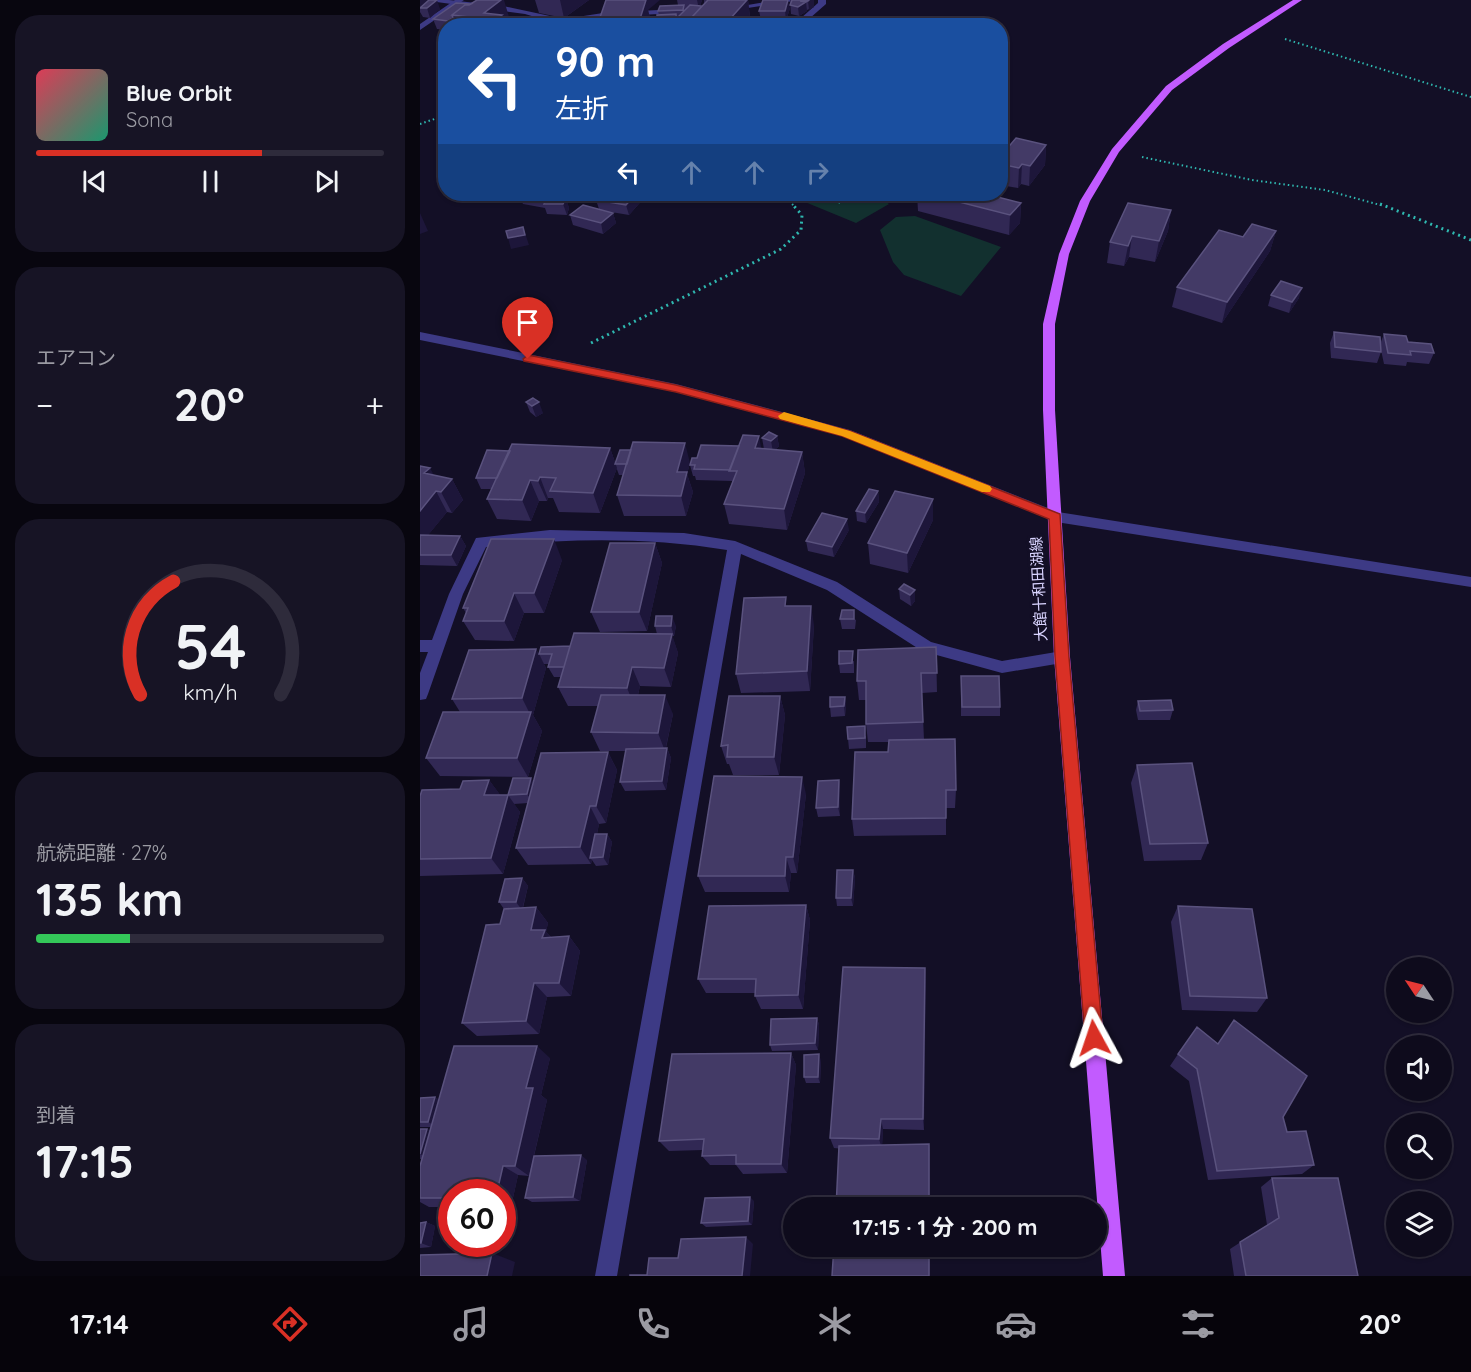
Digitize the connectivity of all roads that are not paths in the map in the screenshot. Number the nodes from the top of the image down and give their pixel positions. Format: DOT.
graph roads {
  1 [pos="426,0"];
  2 [pos="796,0"];
  3 [pos="822,0"];
  4 [pos="1298,0"];
  5 [pos="458,2"];
  6 [pos="722,9"];
  7 [pos="688,11"];
  8 [pos="549,18"];
  9 [pos="590,18"];
  10 [pos="805,18"];
  11 [pos="420,28"];
  12 [pos="420,336"];
  13 [pos="1056,517"];
  14 [pos="735,546"];
  15 [pos="1471,582"];
  16 [pos="420,646"];
  17 [pos="438,646"];
  18 [pos="1062,657"];
  19 [pos="420,694"];
  20 [pos="606,1276"];
  21 [pos="1114,1276"];
  1 -- 5 [label="street"];
  2 -- 6 [label="street"];
  3 -- 10 [label="street"];
  4 -- 13 [label="main road, 大館十和田湖線"];
  5 -- 8 [label="street"];
  5 -- 11 [label="street"];
  7 -- 9 [label="street"];
  12 -- 13 [label="street"];
  13 -- 15 [label="street"];
  13 -- 18 [label="main road, 大館十和田湖線"];
  14 -- 17 [label="street"];
  14 -- 18 [label="street"];
  14 -- 20 [label="street"];
  16 -- 17 [label="street"];
  17 -- 19 [label="street"];
  18 -- 21 [label="main road, 大館十和田湖線"];
}
